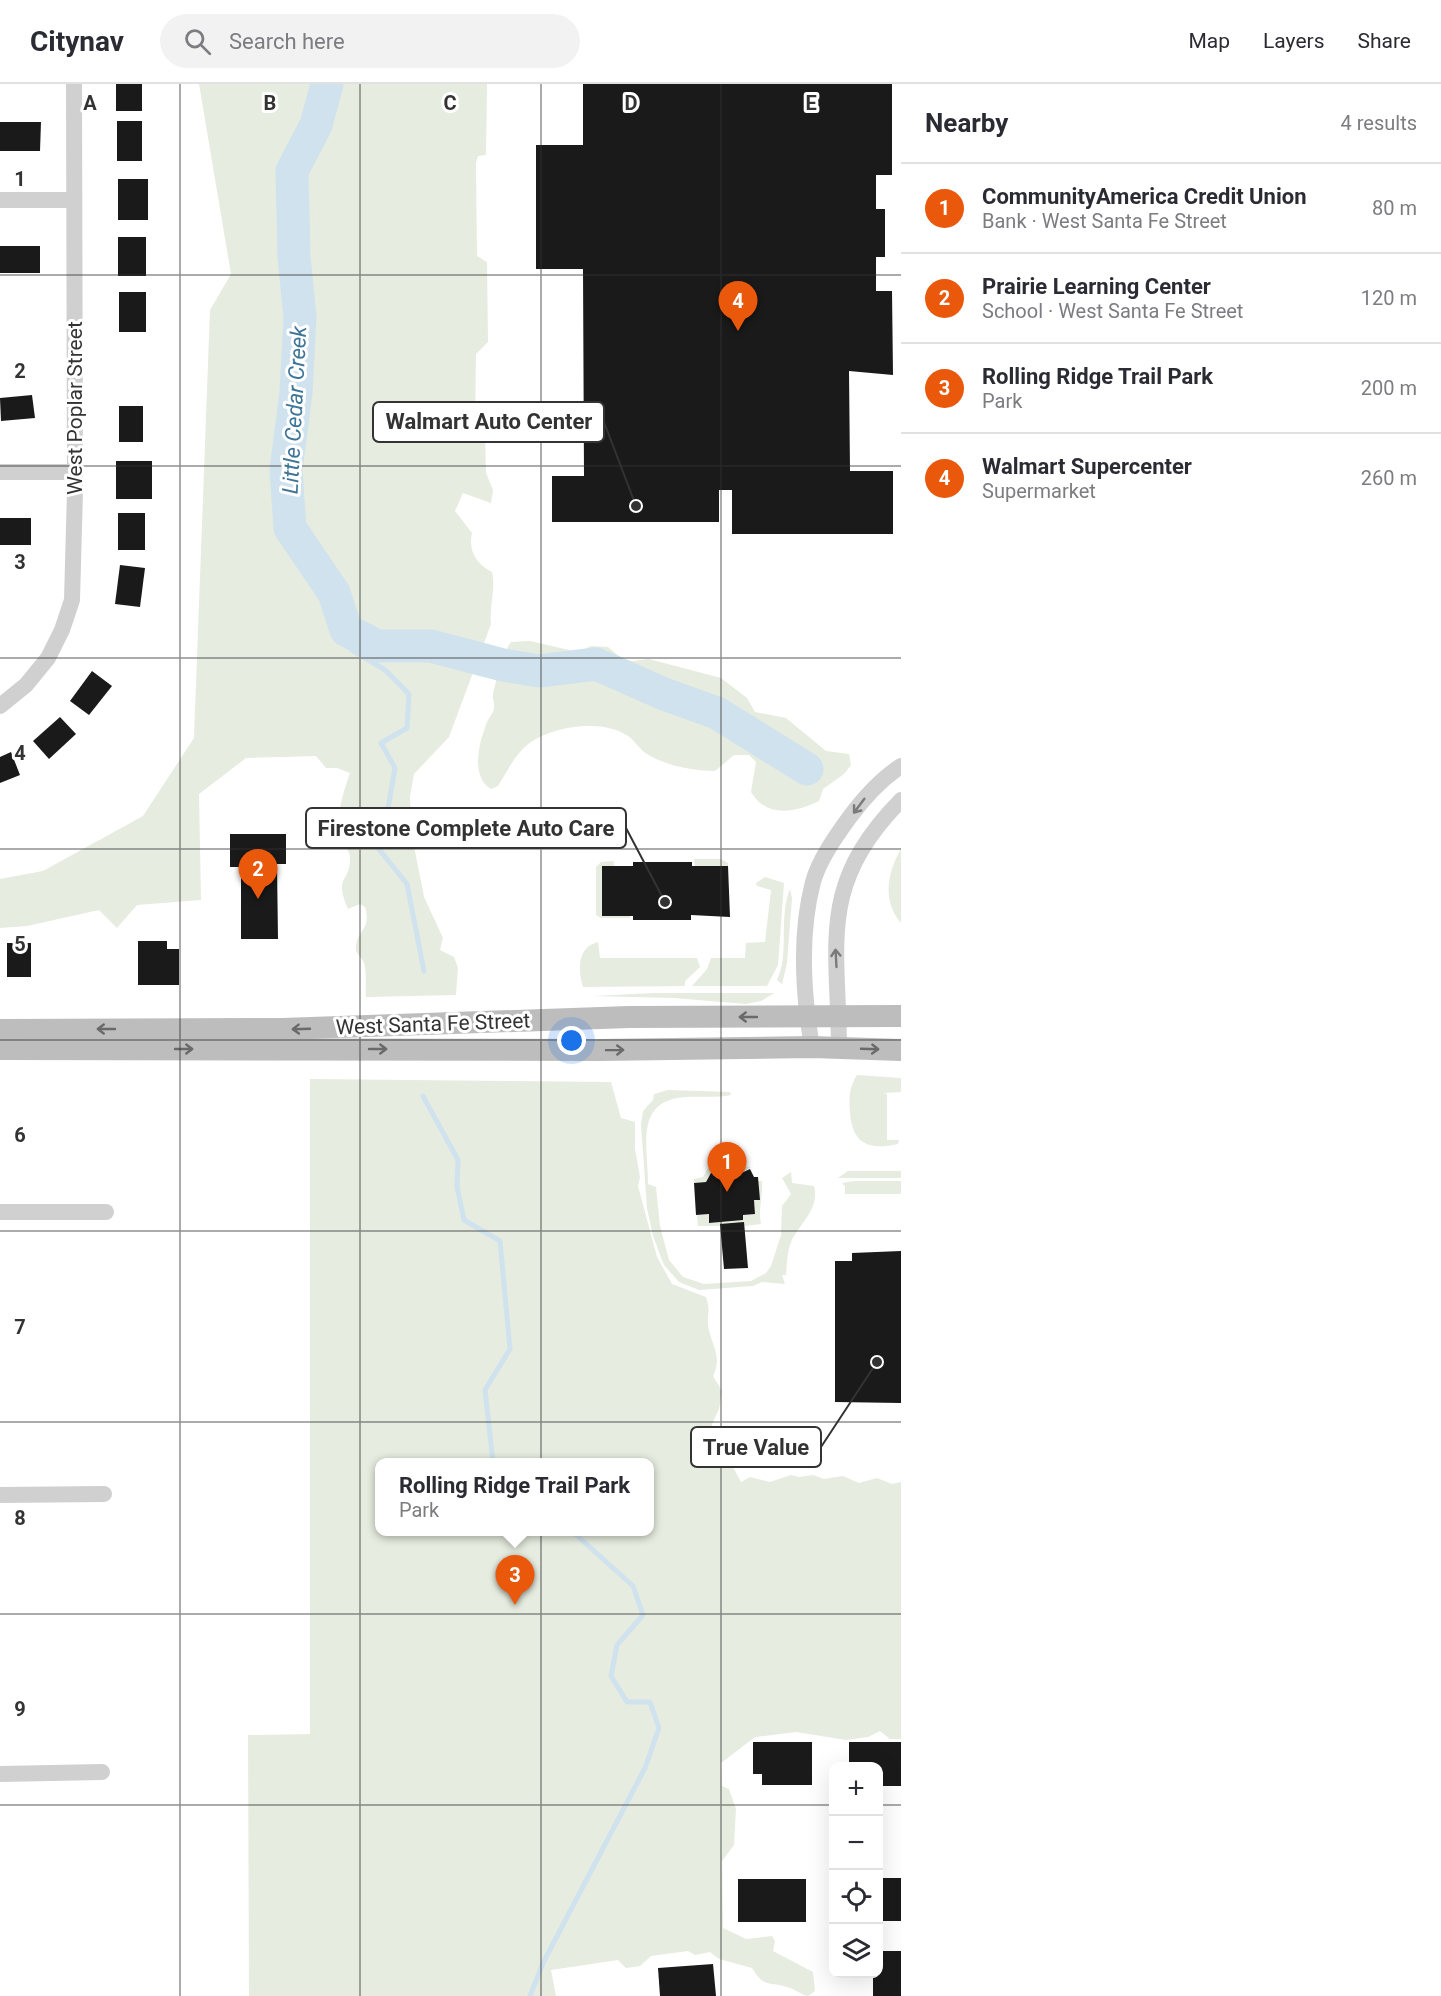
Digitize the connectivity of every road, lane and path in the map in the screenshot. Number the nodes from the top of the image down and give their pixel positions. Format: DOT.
graph roads {
  1 [pos="74,84"];
  2 [pos="0,200"];
  3 [pos="74,200"];
  4 [pos="0,472"];
  5 [pos="75,472"];
  6 [pos="0,706"];
  7 [pos="901,766"];
  8 [pos="901,800"];
  9 [pos="807,1016"];
  10 [pos="839,1016"];
  11 [pos="901,1016"];
  12 [pos="0,1030"];
  13 [pos="812,1047"];
  14 [pos="839,1047"];
  15 [pos="0,1049"];
  16 [pos="901,1050"];
  17 [pos="0,1212"];
  18 [pos="106,1212"];
  19 [pos="104,1494"];
  20 [pos="0,1495"];
  21 [pos="102,1772"];
  22 [pos="0,1774"];
  1 -- 3 [label="street, West Poplar Street"];
  2 -- 3 [label="street"];
  3 -- 5 [label="street, West Poplar Street"];
  4 -- 5 [label="street"];
  5 -- 6 [label="street, West Poplar Street"];
  7 -- 9 [label="street, one-way"];
  10 -- 8 [label="street, one-way"];
  9 -- 10 [label="street, West Santa Fe Street"];
  9 -- 12 [label="street, West Santa Fe Street, one-way"];
  9 -- 13 [label="street"];
  10 -- 11 [label="street, West Santa Fe Street"];
  10 -- 14 [label="street"];
  13 -- 14 [label="street, West Santa Fe Street"];
  15 -- 13 [label="street, West Santa Fe Street, one-way"];
  14 -- 16 [label="street, West Santa Fe Street, one-way"];
  17 -- 18 [label="street"];
  19 -- 20 [label="street"];
  21 -- 22 [label="street"];
}
